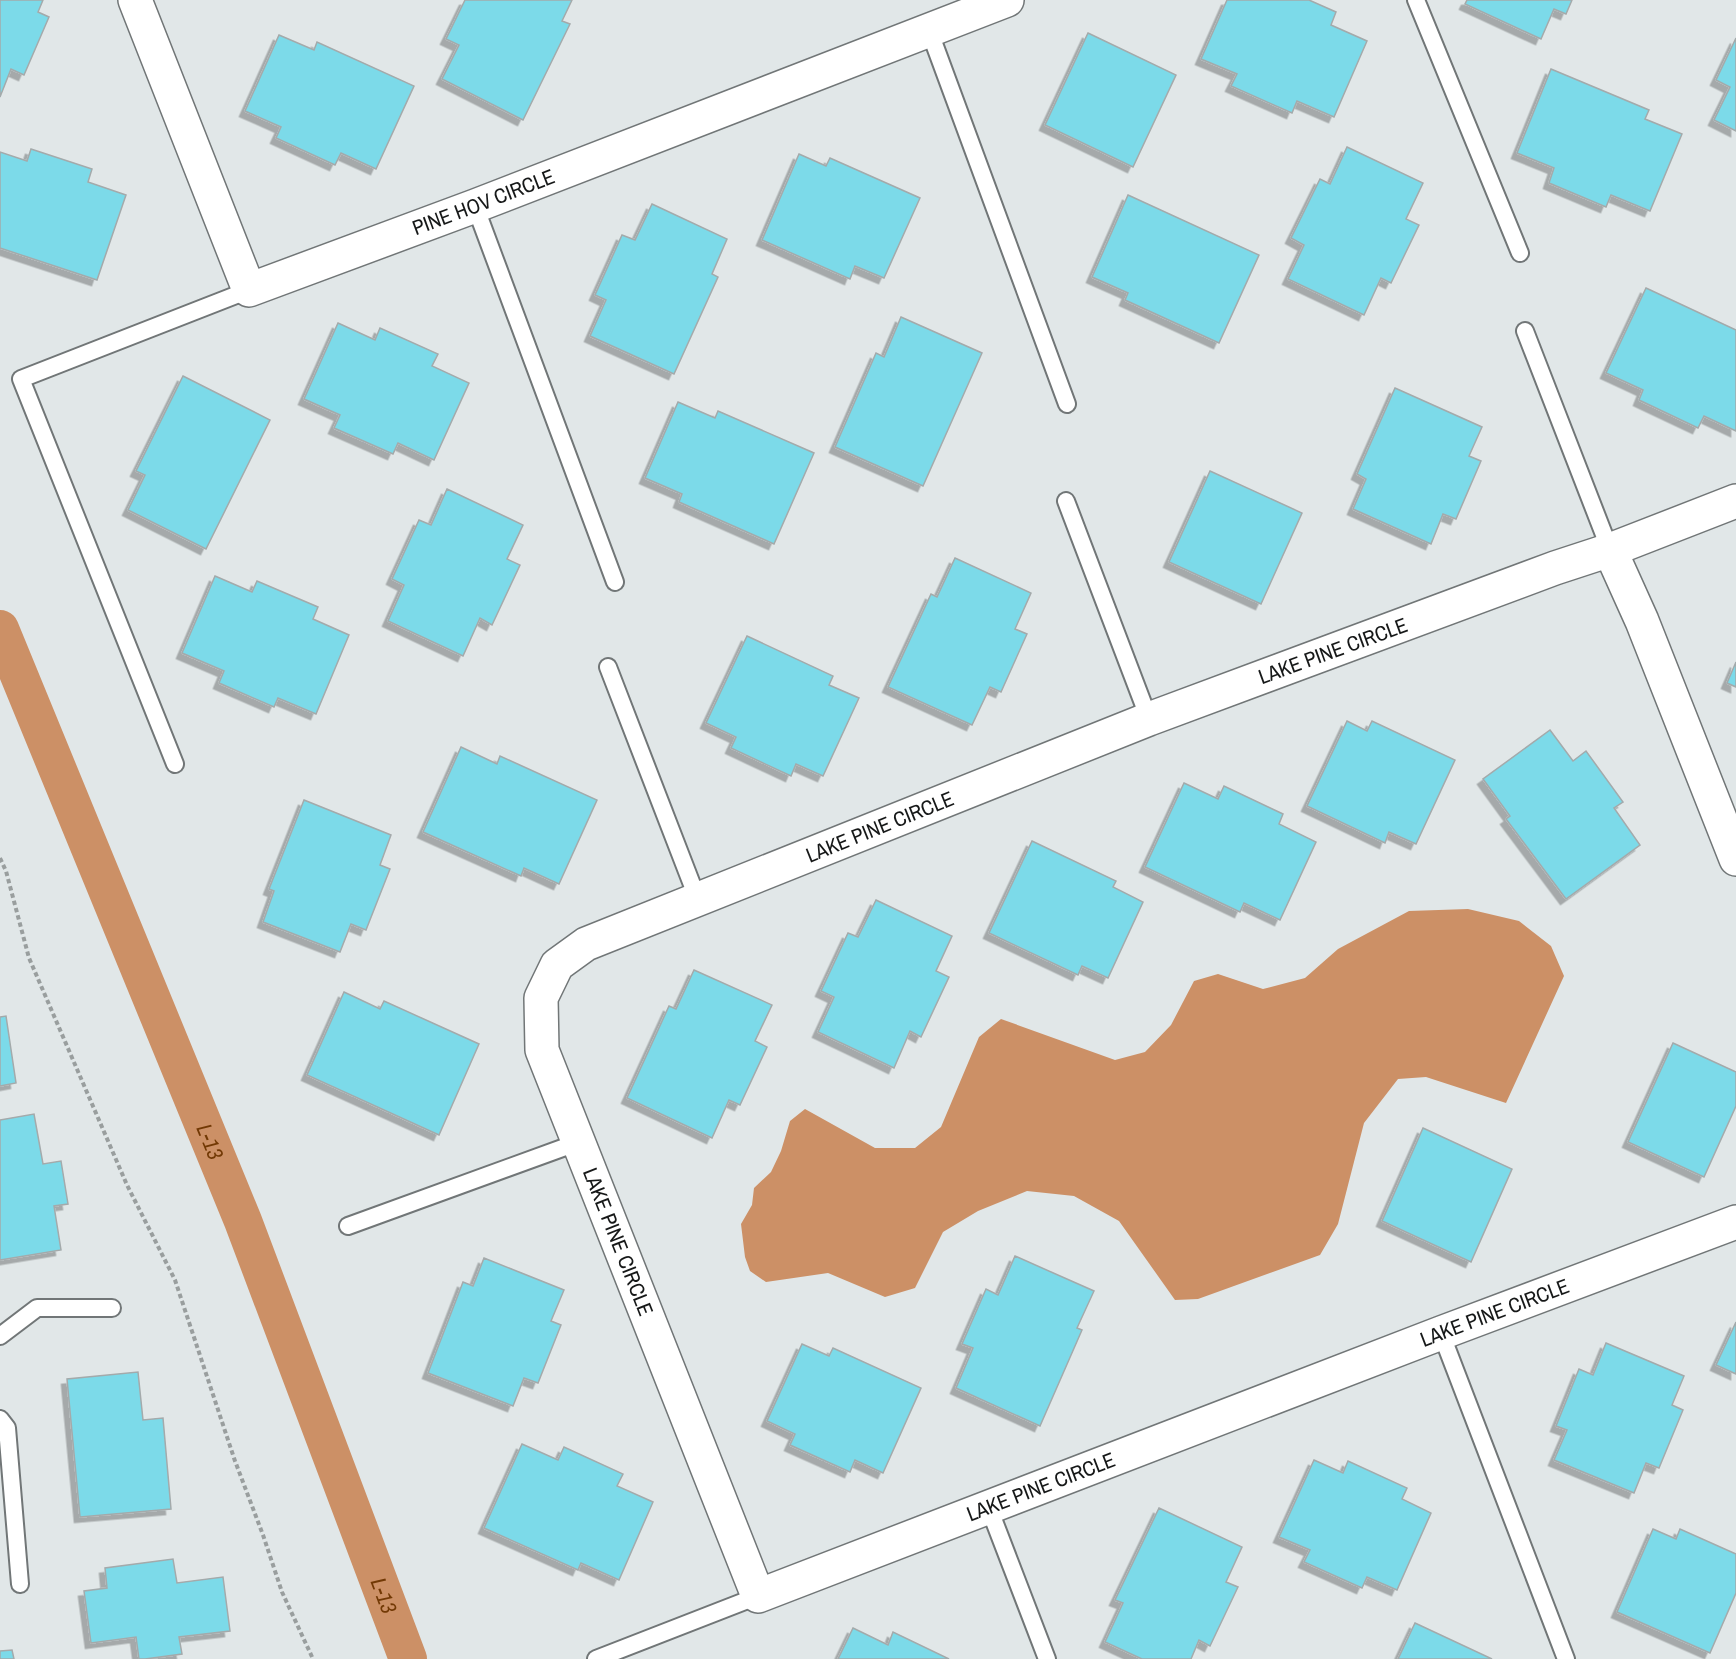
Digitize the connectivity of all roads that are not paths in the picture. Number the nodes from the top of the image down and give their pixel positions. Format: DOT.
graph roads {
  1 [pos="135,0"];
  2 [pos="1007,0"];
  3 [pos="1416,0"];
  4 [pos="929,30"];
  5 [pos="475,206"];
  6 [pos="1520,253"];
  7 [pos="249,290"];
  8 [pos="1525,331"];
  9 [pos="1067,404"];
  10 [pos="1066,501"];
  11 [pos="1736,501"];
  12 [pos="1610,550"];
  13 [pos="615,582"];
  14 [pos="608,667"];
  15 [pos="1149,719"];
  16 [pos="175,764"];
  17 [pos="1736,860"];
  18 [pos="698,900"];
  19 [pos="579,1142"];
  20 [pos="1736,1222"];
  21 [pos="348,1226"];
  22 [pos="112,1308"];
  23 [pos="1441,1333"];
  24 [pos="0,1336"];
  25 [pos="0,1419"];
  26 [pos="989,1508"];
  27 [pos="20,1584"];
  28 [pos="758,1596"];
  29 [pos="596,1659"];
  30 [pos="1047,1659"];
  31 [pos="1566,1659"];
  1 -- 7 [label="street"];
  2 -- 4 [label="street, PINE HOV CIRCLE"];
  3 -- 6 [label="lane"];
  4 -- 5 [label="street, PINE HOV CIRCLE"];
  4 -- 9 [label="lane"];
  5 -- 7 [label="street, PINE HOV CIRCLE"];
  5 -- 13 [label="lane"];
  7 -- 16 [label="lane"];
  8 -- 12 [label="lane"];
  10 -- 15 [label="lane"];
  11 -- 12 [label="street, LAKE PINE CIRCLE"];
  12 -- 15 [label="street, LAKE PINE CIRCLE"];
  12 -- 17 [label="street"];
  14 -- 18 [label="lane"];
  15 -- 18 [label="street, LAKE PINE CIRCLE"];
  18 -- 19 [label="street, LAKE PINE CIRCLE"];
  19 -- 21 [label="lane"];
  19 -- 28 [label="street, LAKE PINE CIRCLE"];
  20 -- 23 [label="street, LAKE PINE CIRCLE"];
  22 -- 24 [label="lane"];
  23 -- 26 [label="street, LAKE PINE CIRCLE"];
  23 -- 31 [label="lane"];
  25 -- 27 [label="lane"];
  26 -- 28 [label="street, LAKE PINE CIRCLE"];
  26 -- 30 [label="lane"];
  28 -- 29 [label="lane"];
}
